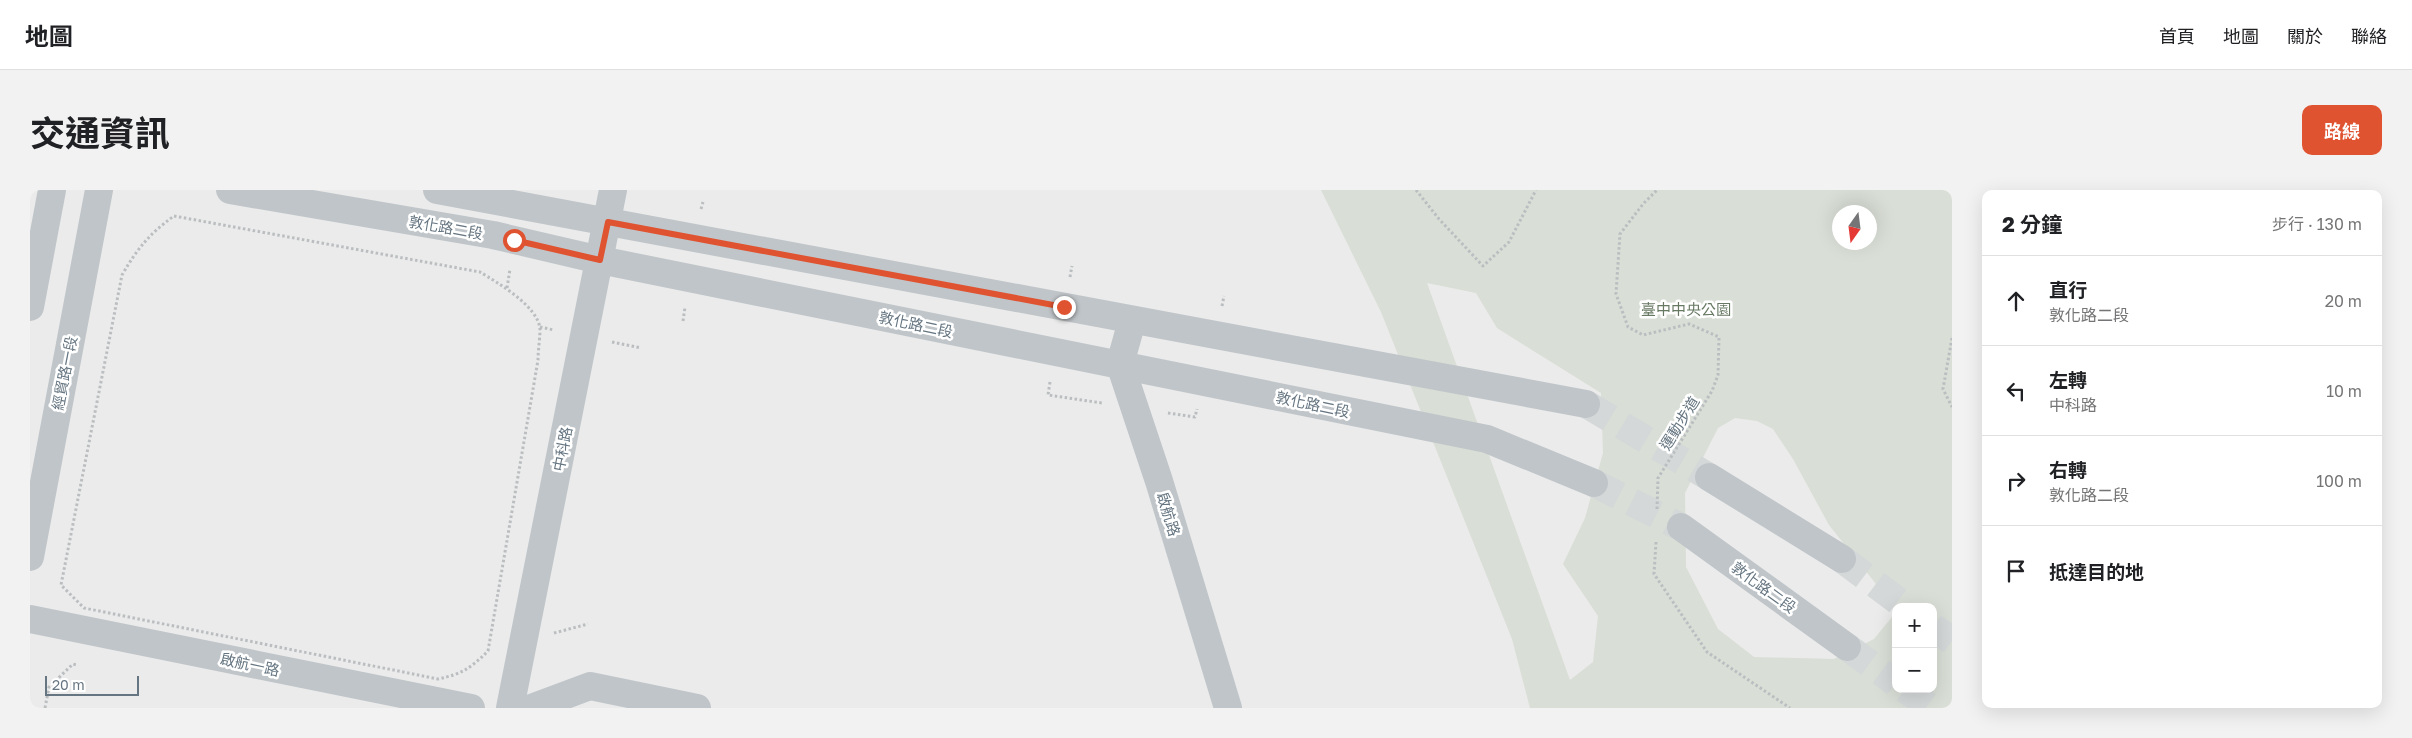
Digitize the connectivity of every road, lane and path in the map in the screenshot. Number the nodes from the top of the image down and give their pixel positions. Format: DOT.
graph roads {
  1 [pos="52,190"];
  2 [pos="99,190"];
  3 [pos="230,190"];
  4 [pos="437,190"];
  5 [pos="613,190"];
  6 [pos="1416,190"];
  7 [pos="1536,190"];
  8 [pos="1657,190"];
  9 [pos="174,216"];
  10 [pos="608,222"];
  11 [pos="600,260"];
  12 [pos="30,307"];
  13 [pos="1132,321"];
  14 [pos="1952,338"];
  15 [pos="1120,364"];
  16 [pos="1586,404"];
  17 [pos="1952,407"];
  18 [pos="1709,477"];
  19 [pos="1594,483"];
  20 [pos="1657,516"];
  21 [pos="1681,527"];
  22 [pos="1656,536"];
  23 [pos="30,557"];
  24 [pos="1842,559"];
  25 [pos="30,619"];
  26 [pos="1847,648"];
  27 [pos="77,665"];
  28 [pos="45,708"];
  29 [pos="471,708"];
  30 [pos="510,708"];
  31 [pos="531,708"];
  32 [pos="697,708"];
  33 [pos="1228,708"];
  34 [pos="1790,708"];
  1 -- 12 [label="street"];
  2 -- 23 [label="street, 經貿路一段"];
  3 -- 11 [label="street, 敦化路二段"];
  4 -- 10 [label="street"];
  5 -- 10 [label="street, 中科路"];
  6 -- 7 [label="path"];
  8 -- 20 [label="path, 運動步道"];
  9 -- 9 [label="path"];
  10 -- 11 [label="street, 中科路"];
  10 -- 13 [label="street"];
  11 -- 15 [label="street, 敦化路二段"];
  11 -- 30 [label="street, 中科路"];
  13 -- 15 [label="street"];
  13 -- 16 [label="street"];
  14 -- 17 [label="path"];
  15 -- 19 [label="street, 敦化路二段"];
  15 -- 33 [label="street, 啟航路"];
  18 -- 24 [label="street"];
  21 -- 26 [label="street, 敦化路二段"];
  22 -- 34 [label="path"];
  25 -- 29 [label="street, 啟航一路"];
  27 -- 28 [label="path"];
  31 -- 32 [label="street"];
}
